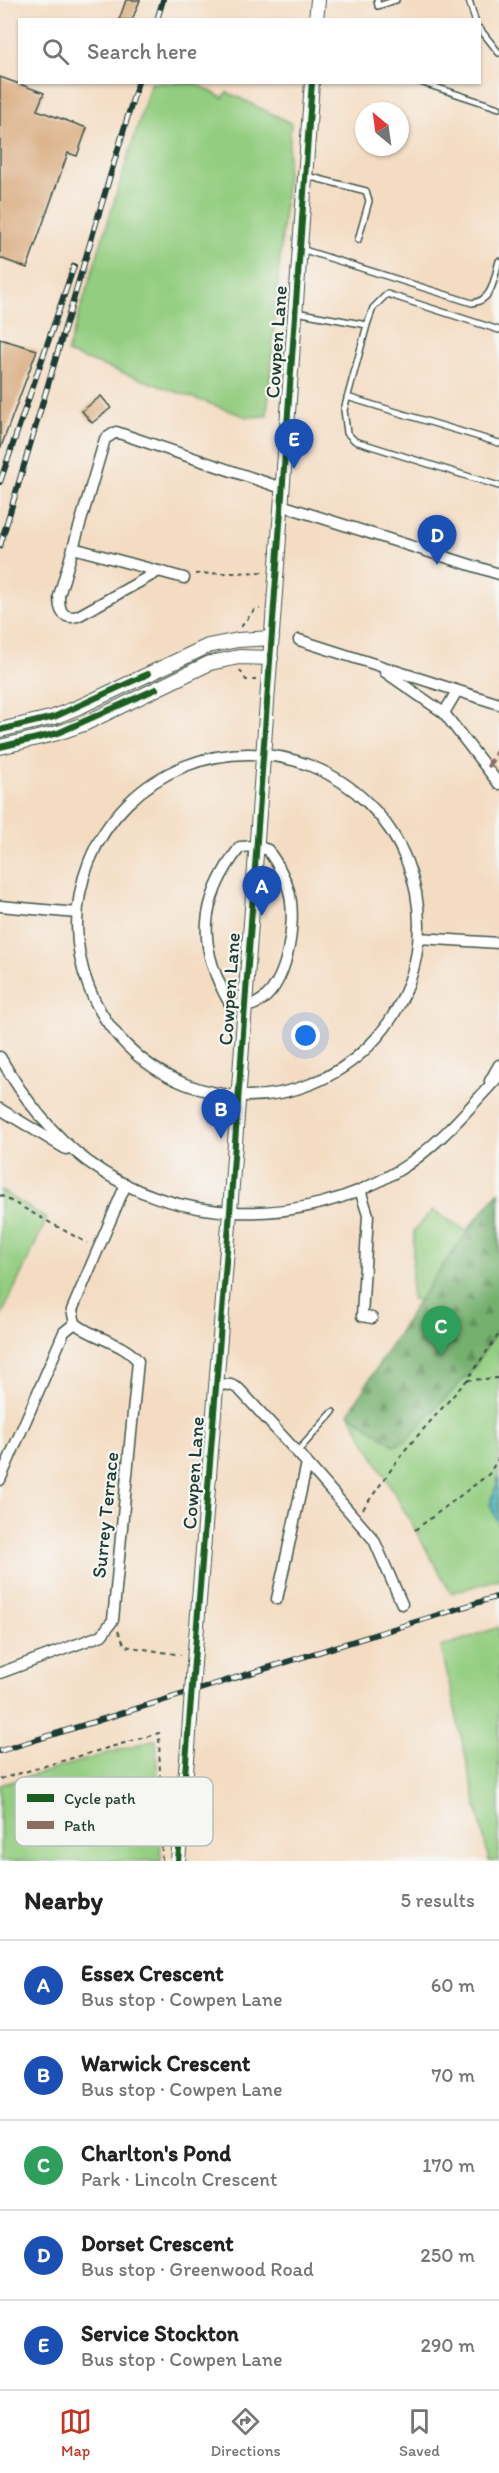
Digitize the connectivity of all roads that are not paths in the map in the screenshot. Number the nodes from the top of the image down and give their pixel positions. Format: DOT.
graph roads {
  1 [pos="318,0"];
  2 [pos="377,0"];
  3 [pos="396,0"];
  4 [pos="469,0"];
  5 [pos="316,18"];
  6 [pos="474,18"];
  7 [pos="481,30"];
  8 [pos="499,53"];
  9 [pos="312,84"];
  10 [pos="426,84"];
  11 [pos="499,108"];
  12 [pos="304,176"];
  13 [pos="358,240"];
  14 [pos="299,248"];
  15 [pos="499,261"];
  16 [pos="294,312"];
  17 [pos="367,325"];
  18 [pos="499,330"];
  19 [pos="347,397"];
  20 [pos="499,443"];
  21 [pos="499,486"];
  22 [pos="282,488"];
  23 [pos="281,505"];
  24 [pos="73,548"];
  25 [pos="159,571"];
  26 [pos="499,574"];
  27 [pos="184,578"];
  28 [pos="272,638"];
  29 [pos="299,640"];
  30 [pos="271,658"];
  31 [pos="376,667"];
  32 [pos="457,691"];
  33 [pos="499,704"];
  34 [pos="444,713"];
  35 [pos="0,730"];
  36 [pos="0,747"];
  37 [pos="262,753"];
  38 [pos="499,784"];
  39 [pos="256,846"];
  40 [pos="0,906"];
  41 [pos="77,913"];
  42 [pos="419,938"];
  43 [pos="499,943"];
  44 [pos="245,1006"];
  45 [pos="0,1057"];
  46 [pos="499,1065"];
  47 [pos="499,1076"];
  48 [pos="484,1092"];
  49 [pos="238,1095"];
  50 [pos="0,1109"];
  51 [pos="87,1161"];
  52 [pos="126,1184"];
  53 [pos="360,1190"];
  54 [pos="230,1212"];
  55 [pos="372,1318"];
  56 [pos="75,1323"];
  57 [pos="217,1384"];
  58 [pos="333,1412"];
  59 [pos="297,1452"];
  60 [pos="307,1463"];
  61 [pos="0,1480"];
  62 [pos="276,1599"];
  63 [pos="402,1604"];
  64 [pos="0,1673"];
  65 [pos="185,1777"];
  66 [pos="179,1846"];
  67 [pos="178,1861"];
  1 -- 5 [label="street"];
  2 -- 3 [label="lane"];
  4 -- 6 [label="lane"];
  7 -- 8 [label="lane"];
  9 -- 12 [label="street, Cowpen Lane"];
  10 -- 11 [label="lane"];
  12 -- 13 [label="lane"];
  12 -- 14 [label="street, Cowpen Lane"];
  14 -- 15 [label="lane"];
  14 -- 16 [label="street, Cowpen Lane"];
  16 -- 17 [label="lane"];
  16 -- 22 [label="street, Cowpen Lane"];
  17 -- 18 [label="lane"];
  17 -- 19 [label="lane"];
  19 -- 20 [label="lane"];
  19 -- 21 [label="lane"];
  22 -- 23 [label="street, Cowpen Lane"];
  22 -- 24 [label="street"];
  23 -- 26 [label="street"];
  23 -- 28 [label="street, Cowpen Lane"];
  24 -- 25 [label="street"];
  24 -- 25 [label="street"];
  25 -- 27 [label="street"];
  28 -- 30 [label="street, Cowpen Lane"];
  28 -- 35 [label="street"];
  29 -- 31 [label="street"];
  30 -- 36 [label="street"];
  30 -- 37 [label="street, Cowpen Lane"];
  31 -- 32 [label="street"];
  31 -- 34 [label="street"];
  32 -- 33 [label="street"];
  32 -- 34 [label="street"];
  34 -- 38 [label="street"];
  37 -- 39 [label="street, Cowpen Lane"];
  37 -- 41 [label="street"];
  37 -- 42 [label="street"];
  39 -- 44 [label="street, Cowpen Lane"];
  39 -- 44 [label="street, Cowpen Lane"];
  39 -- 44 [label="street, Cowpen Lane"];
  40 -- 41 [label="street"];
  41 -- 49 [label="street"];
  42 -- 43 [label="street"];
  42 -- 49 [label="street"];
  44 -- 49 [label="street, Cowpen Lane"];
  45 -- 51 [label="street"];
  46 -- 48 [label="street"];
  47 -- 48 [label="street"];
  48 -- 53 [label="street"];
  49 -- 54 [label="street, Cowpen Lane"];
  50 -- 51 [label="street"];
  51 -- 52 [label="street"];
  52 -- 54 [label="street"];
  52 -- 56 [label="street"];
  53 -- 54 [label="street"];
  53 -- 55 [label="street"];
  54 -- 57 [label="street, Cowpen Lane"];
  56 -- 61 [label="street"];
  56 -- 64 [label="street, Surrey Terrace"];
  57 -- 59 [label="street"];
  57 -- 65 [label="street, Cowpen Lane, bridge"];
  58 -- 59 [label="lane"];
  59 -- 60 [label="street"];
  60 -- 62 [label="street"];
  60 -- 63 [label="street"];
  66 -- 67 [label="street, Cowpen Lane, bridge"];
}
